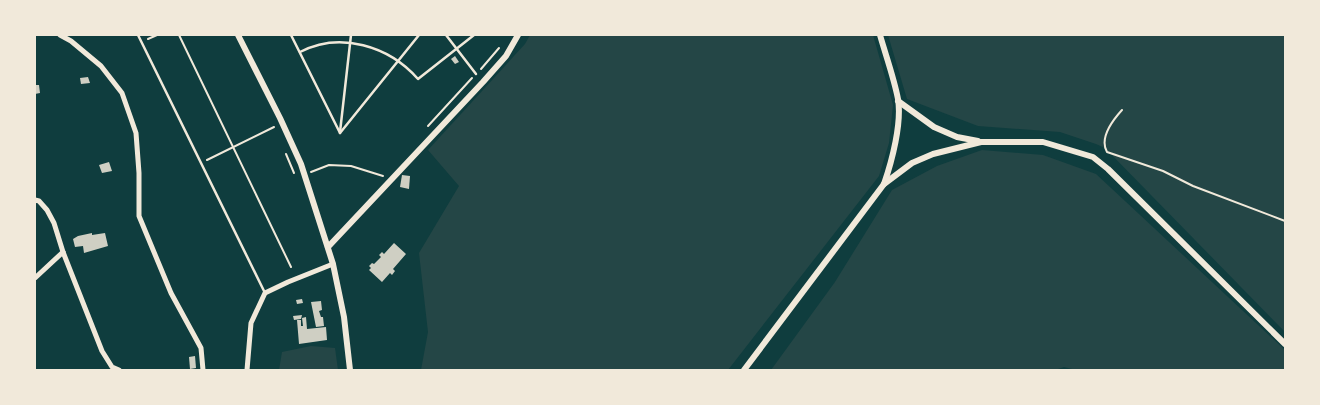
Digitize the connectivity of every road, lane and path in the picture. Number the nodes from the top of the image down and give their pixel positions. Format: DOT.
graph roads {
  1 [pos="60,35"];
  2 [pos="138,35"];
  3 [pos="157,35"];
  4 [pos="179,35"];
  5 [pos="238,35"];
  6 [pos="291,35"];
  7 [pos="351,35"];
  8 [pos="419,35"];
  9 [pos="446,35"];
  10 [pos="474,35"];
  11 [pos="518,35"];
  12 [pos="880,35"];
  13 [pos="142,43"];
  14 [pos="350,43"];
  15 [pos="500,48"];
  16 [pos="457,49"];
  17 [pos="300,52"];
  18 [pos="399,62"];
  19 [pos="476,74"];
  20 [pos="898,100"];
  21 [pos="1122,110"];
  22 [pos="274,127"];
  23 [pos="422,132"];
  24 [pos="340,134"];
  25 [pos="981,142"];
  26 [pos="233,148"];
  27 [pos="285,152"];
  28 [pos="201,163"];
  29 [pos="311,172"];
  30 [pos="382,176"];
  31 [pos="296,178"];
  32 [pos="884,184"];
  33 [pos="35,200"];
  34 [pos="1285,221"];
  35 [pos="328,246"];
  36 [pos="63,252"];
  37 [pos="333,264"];
  38 [pos="291,267"];
  39 [pos="35,278"];
  40 [pos="265,293"];
  41 [pos="1285,344"];
  42 [pos="119,370"];
  43 [pos="203,370"];
  44 [pos="247,370"];
  45 [pos="350,370"];
  46 [pos="744,370"];
  1 -- 43 [label="street"];
  2 -- 13 [label="lane"];
  3 -- 13 [label="path"];
  4 -- 26 [label="path"];
  5 -- 35 [label="street"];
  6 -- 17 [label="lane"];
  7 -- 14 [label="lane"];
  8 -- 18 [label="lane"];
  9 -- 16 [label="lane"];
  10 -- 16 [label="lane"];
  11 -- 35 [label="street"];
  12 -- 20 [label="street"];
  13 -- 28 [label="lane"];
  14 -- 17 [label="lane"];
  14 -- 18 [label="lane"];
  14 -- 24 [label="lane"];
  15 -- 19 [label="path"];
  16 -- 18 [label="lane"];
  16 -- 19 [label="lane"];
  17 -- 24 [label="lane"];
  18 -- 24 [label="lane"];
  19 -- 23 [label="path"];
  20 -- 25 [label="street"];
  20 -- 32 [label="street"];
  21 -- 34 [label="path"];
  22 -- 26 [label="path"];
  25 -- 32 [label="street"];
  25 -- 41 [label="street"];
  26 -- 28 [label="path"];
  26 -- 38 [label="path"];
  27 -- 31 [label="path"];
  28 -- 40 [label="lane"];
  29 -- 30 [label="path"];
  32 -- 46 [label="street"];
  33 -- 36 [label="street"];
  35 -- 37 [label="street"];
  36 -- 39 [label="street"];
  36 -- 42 [label="street"];
  37 -- 40 [label="street"];
  37 -- 45 [label="street"];
  40 -- 44 [label="street"];
}
